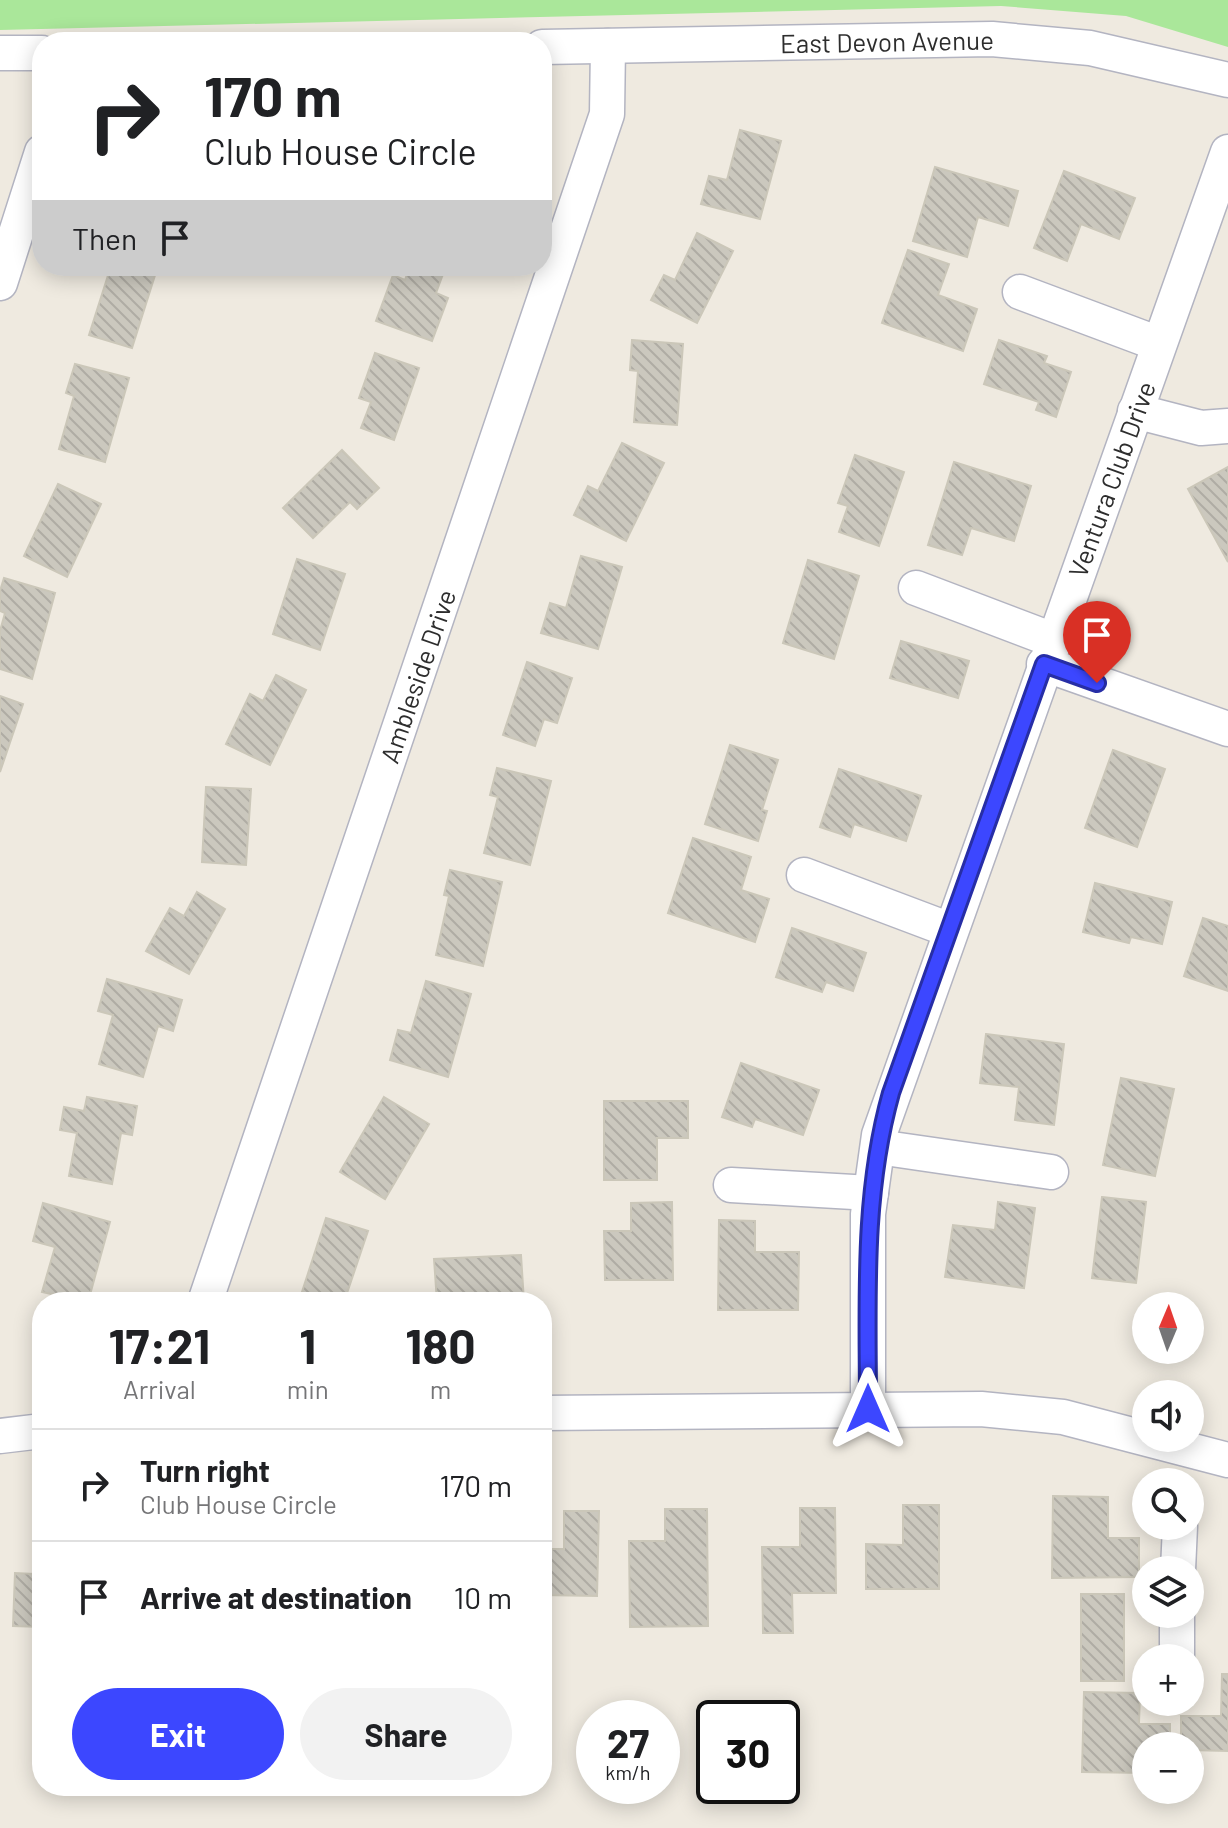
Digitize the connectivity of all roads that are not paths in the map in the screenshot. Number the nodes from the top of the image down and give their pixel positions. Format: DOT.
graph roads {
  1 [pos="608,46"];
  2 [pos="552,47"];
  3 [pos="0,53"];
  4 [pos="32,53"];
  5 [pos="1228,80"];
  6 [pos="1228,152"];
  7 [pos="32,183"];
  8 [pos="0,283"];
  9 [pos="1020,292"];
  10 [pos="1159,344"];
  11 [pos="1135,411"];
  12 [pos="1228,426"];
  13 [pos="916,588"];
  14 [pos="1049,652"];
  15 [pos="1228,729"];
  16 [pos="804,875"];
  17 [pos="950,930"];
  18 [pos="878,1147"];
  19 [pos="1051,1172"];
  20 [pos="731,1185"];
  21 [pos="871,1193"];
  22 [pos="208,1292"];
  23 [pos="868,1409"];
  24 [pos="552,1413"];
  25 [pos="32,1432"];
  26 [pos="0,1436"];
  27 [pos="1228,1460"];
  28 [pos="1183,1466"];
  1 -- 2 [label="street, East Devon Avenue"];
  1 -- 5 [label="street, East Devon Avenue"];
  1 -- 22 [label="street, Ambleside Drive"];
  3 -- 4 [label="street"];
  6 -- 10 [label="street, Ventura Club Drive"];
  7 -- 8 [label="street"];
  9 -- 10 [label="street"];
  10 -- 11 [label="street, Ventura Club Drive"];
  11 -- 12 [label="street"];
  11 -- 14 [label="street, Ventura Club Drive"];
  13 -- 14 [label="street"];
  14 -- 15 [label="street"];
  14 -- 17 [label="street, Ventura Club Drive"];
  16 -- 17 [label="street"];
  17 -- 18 [label="street, Ventura Club Drive"];
  18 -- 19 [label="street"];
  18 -- 21 [label="street, Ventura Club Drive"];
  20 -- 21 [label="street"];
  21 -- 23 [label="street, Ventura Club Drive"];
  23 -- 24 [label="street"];
  23 -- 28 [label="street"];
  25 -- 26 [label="street"];
  27 -- 28 [label="street"];
}
